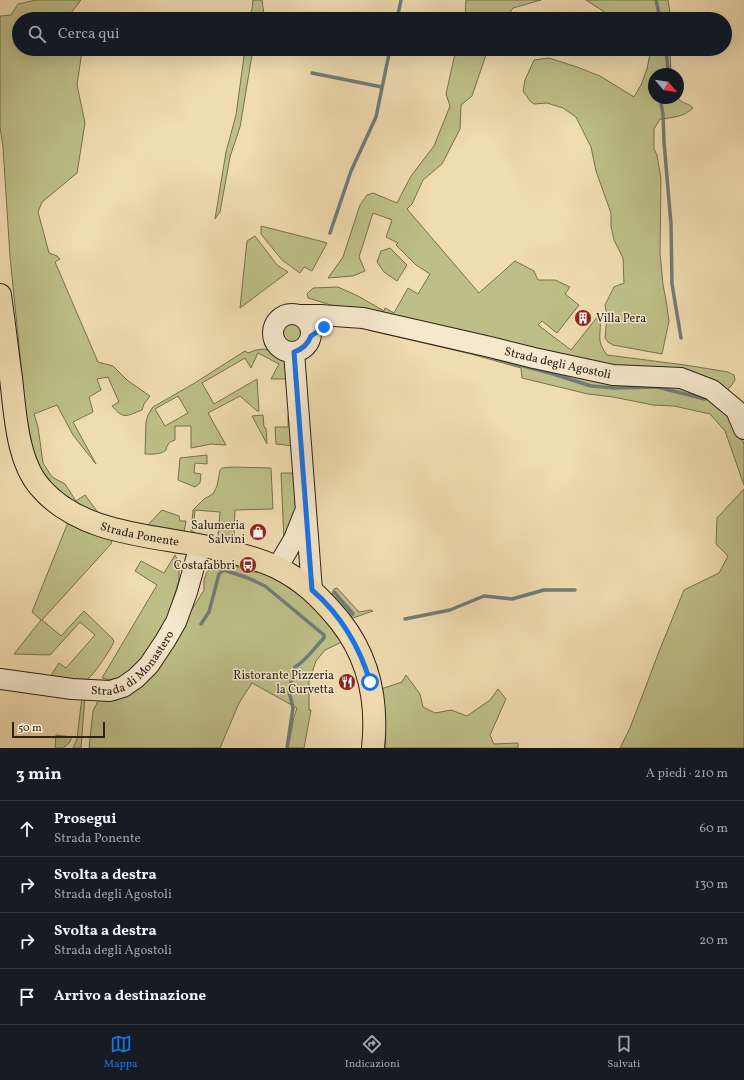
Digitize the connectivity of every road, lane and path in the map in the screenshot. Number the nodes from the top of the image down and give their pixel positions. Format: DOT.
graph roads {
  1 [pos="0,294"];
  2 [pos="299,315"];
  3 [pos="353,317"];
  4 [pos="311,336"];
  5 [pos="294,352"];
  6 [pos="744,429"];
  7 [pos="305,507"];
  8 [pos="200,545"];
  9 [pos="277,568"];
  10 [pos="312,590"];
  11 [pos="0,679"];
  12 [pos="374,748"];
  1 -- 8 [label="main road, Strada Ponente"];
  2 -- 3 [label="street, Strada degli Agostoli"];
  2 -- 4 [label="street"];
  2 -- 5 [label="street, Strada degli Agostoli"];
  3 -- 4 [label="street, Strada degli Agostoli"];
  3 -- 6 [label="street, Strada degli Agostoli"];
  4 -- 5 [label="street, Strada degli Agostoli"];
  5 -- 7 [label="street"];
  7 -- 9 [label="street"];
  7 -- 10 [label="street"];
  8 -- 9 [label="main road, Strada Ponente"];
  8 -- 11 [label="street, Strada di Monastero"];
  9 -- 10 [label="main road, Strada Ponente"];
  10 -- 12 [label="main road, Strada Ponente"];
}
